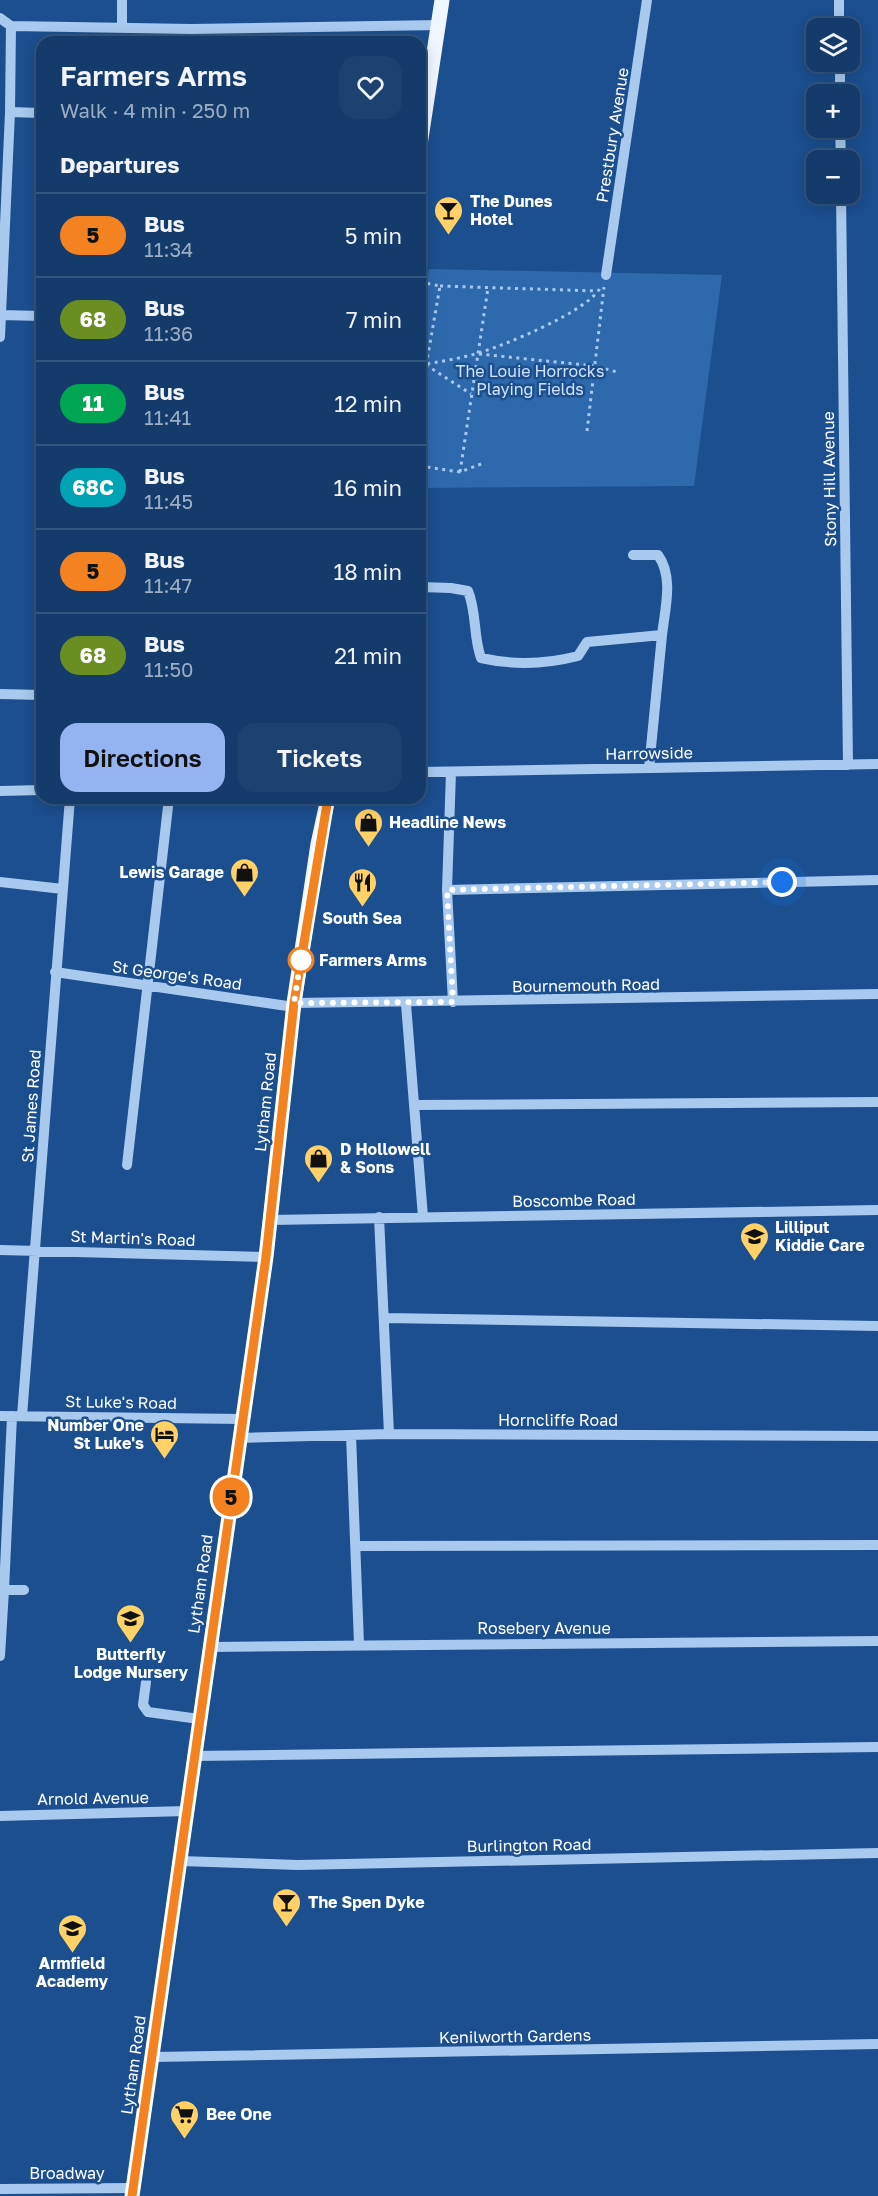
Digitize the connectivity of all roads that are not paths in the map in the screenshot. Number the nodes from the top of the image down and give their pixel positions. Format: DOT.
graph roads {
  1 [pos="122,0"];
  2 [pos="442,0"];
  3 [pos="647,0"];
  4 [pos="839,0"];
  5 [pos="0,18"];
  6 [pos="839,18"];
  7 [pos="439,25"];
  8 [pos="10,26"];
  9 [pos="122,28"];
  10 [pos="191,29"];
  11 [pos="192,36"];
  12 [pos="426,83"];
  13 [pos="10,112"];
  14 [pos="36,113"];
  15 [pos="841,204"];
  16 [pos="606,275"];
  17 [pos="1,315"];
  18 [pos="36,316"];
  19 [pos="0,337"];
  20 [pos="633,555"];
  21 [pos="426,587"];
  22 [pos="662,635"];
  23 [pos="36,692"];
  24 [pos="0,694"];
  25 [pos="848,765"];
  26 [pos="878,765"];
  27 [pos="649,768"];
  28 [pos="426,772"];
  29 [pos="451,772"];
  30 [pos="36,790"];
  31 [pos="0,791"];
  32 [pos="70,804"];
  33 [pos="168,804"];
  34 [pos="327,804"];
  35 [pos="878,880"];
  36 [pos="0,882"];
  37 [pos="63,889"];
  38 [pos="447,890"];
  39 [pos="55,972"];
  40 [pos="148,986"];
  41 [pos="878,994"];
  42 [pos="453,1002"];
  43 [pos="406,1004"];
  44 [pos="294,1005"];
  45 [pos="878,1102"];
  46 [pos="414,1105"];
  47 [pos="127,1165"];
  48 [pos="878,1210"];
  49 [pos="379,1216"];
  50 [pos="423,1217"];
  51 [pos="270,1220"];
  52 [pos="0,1250"];
  53 [pos="35,1250"];
  54 [pos="266,1257"];
  55 [pos="385,1318"];
  56 [pos="878,1326"];
  57 [pos="0,1416"];
  58 [pos="17,1416"];
  59 [pos="242,1419"];
  60 [pos="389,1434"];
  61 [pos="351,1435"];
  62 [pos="878,1436"];
  63 [pos="239,1438"];
  64 [pos="878,1545"];
  65 [pos="356,1546"];
  66 [pos="24,1590"];
  67 [pos="3,1596"];
  68 [pos="878,1641"];
  69 [pos="359,1644"];
  70 [pos="210,1647"];
  71 [pos="0,1656"];
  72 [pos="146,1682"];
  73 [pos="200,1719"];
  74 [pos="878,1747"];
  75 [pos="193,1756"];
  76 [pos="187,1811"];
  77 [pos="0,1816"];
  78 [pos="878,1853"];
  79 [pos="180,1861"];
  80 [pos="878,2044"];
  81 [pos="153,2057"];
  82 [pos="2,2191"];
  83 [pos="133,2192"];
  1 -- 9 [label="street"];
  2 -- 7 [label="main road"];
  3 -- 16 [label="street, Prestbury Avenue"];
  4 -- 6 [label="street"];
  5 -- 8 [label="street"];
  7 -- 10 [label="street"];
  7 -- 12 [label="main road"];
  8 -- 9 [label="street"];
  8 -- 13 [label="street"];
  9 -- 10 [label="street"];
  10 -- 11 [label="street"];
  13 -- 14 [label="street"];
  13 -- 17 [label="street"];
  15 -- 25 [label="street, Stony Hill Avenue"];
  17 -- 18 [label="street"];
  17 -- 19 [label="street"];
  20 -- 22 [label="street"];
  21 -- 22 [label="street"];
  22 -- 27 [label="street"];
  23 -- 24 [label="street"];
  25 -- 26 [label="street, Harrowside"];
  25 -- 27 [label="street, Harrowside"];
  27 -- 29 [label="street, Harrowside"];
  28 -- 29 [label="street, Harrowside"];
  29 -- 38 [label="street"];
  30 -- 31 [label="street"];
  32 -- 37 [label="street, St James Road"];
  33 -- 40 [label="street"];
  34 -- 44 [label="main road, Lytham Road"];
  35 -- 38 [label="street"];
  36 -- 37 [label="street"];
  37 -- 39 [label="street, St James Road"];
  38 -- 42 [label="street"];
  39 -- 40 [label="street, St George's Road"];
  39 -- 53 [label="street, St James Road"];
  40 -- 44 [label="street, St George's Road"];
  40 -- 47 [label="street"];
  41 -- 42 [label="street, Bournemouth Road"];
  42 -- 43 [label="street, Bournemouth Road"];
  43 -- 44 [label="street, Bournemouth Road"];
  43 -- 46 [label="street"];
  44 -- 51 [label="main road, Lytham Road"];
  45 -- 46 [label="street"];
  46 -- 50 [label="street"];
  48 -- 50 [label="street, Boscombe Road"];
  49 -- 50 [label="street, Boscombe Road"];
  49 -- 51 [label="street, Boscombe Road"];
  49 -- 55 [label="street"];
  51 -- 54 [label="main road, Lytham Road"];
  52 -- 53 [label="street, St Martin's Road"];
  53 -- 54 [label="street, St Martin's Road"];
  53 -- 58 [label="street, St James Road"];
  54 -- 59 [label="main road, Lytham Road"];
  55 -- 56 [label="street"];
  55 -- 60 [label="street"];
  57 -- 58 [label="street, St Luke's Road"];
  58 -- 59 [label="street, St Luke's Road"];
  58 -- 67 [label="street, St James Road"];
  59 -- 63 [label="main road, Lytham Road"];
  60 -- 61 [label="street, Horncliffe Road"];
  60 -- 62 [label="street, Horncliffe Road"];
  61 -- 63 [label="street, Horncliffe Road"];
  61 -- 65 [label="street"];
  63 -- 70 [label="main road, Lytham Road"];
  64 -- 65 [label="street"];
  65 -- 69 [label="street"];
  66 -- 67 [label="street"];
  67 -- 71 [label="street, St James Road"];
  68 -- 69 [label="street, Rosebery Avenue"];
  69 -- 70 [label="street, Rosebery Avenue"];
  70 -- 73 [label="main road, Lytham Road"];
  72 -- 73 [label="street"];
  73 -- 75 [label="main road, Lytham Road"];
  74 -- 75 [label="street"];
  75 -- 76 [label="main road, Lytham Road"];
  76 -- 77 [label="street, Arnold Avenue"];
  76 -- 79 [label="main road, Lytham Road"];
  78 -- 79 [label="street, Burlington Road"];
  79 -- 81 [label="main road, Lytham Road"];
  80 -- 81 [label="street, Kenilworth Gardens"];
  81 -- 83 [label="main road, Lytham Road"];
  82 -- 83 [label="street, Broadway"];
}
